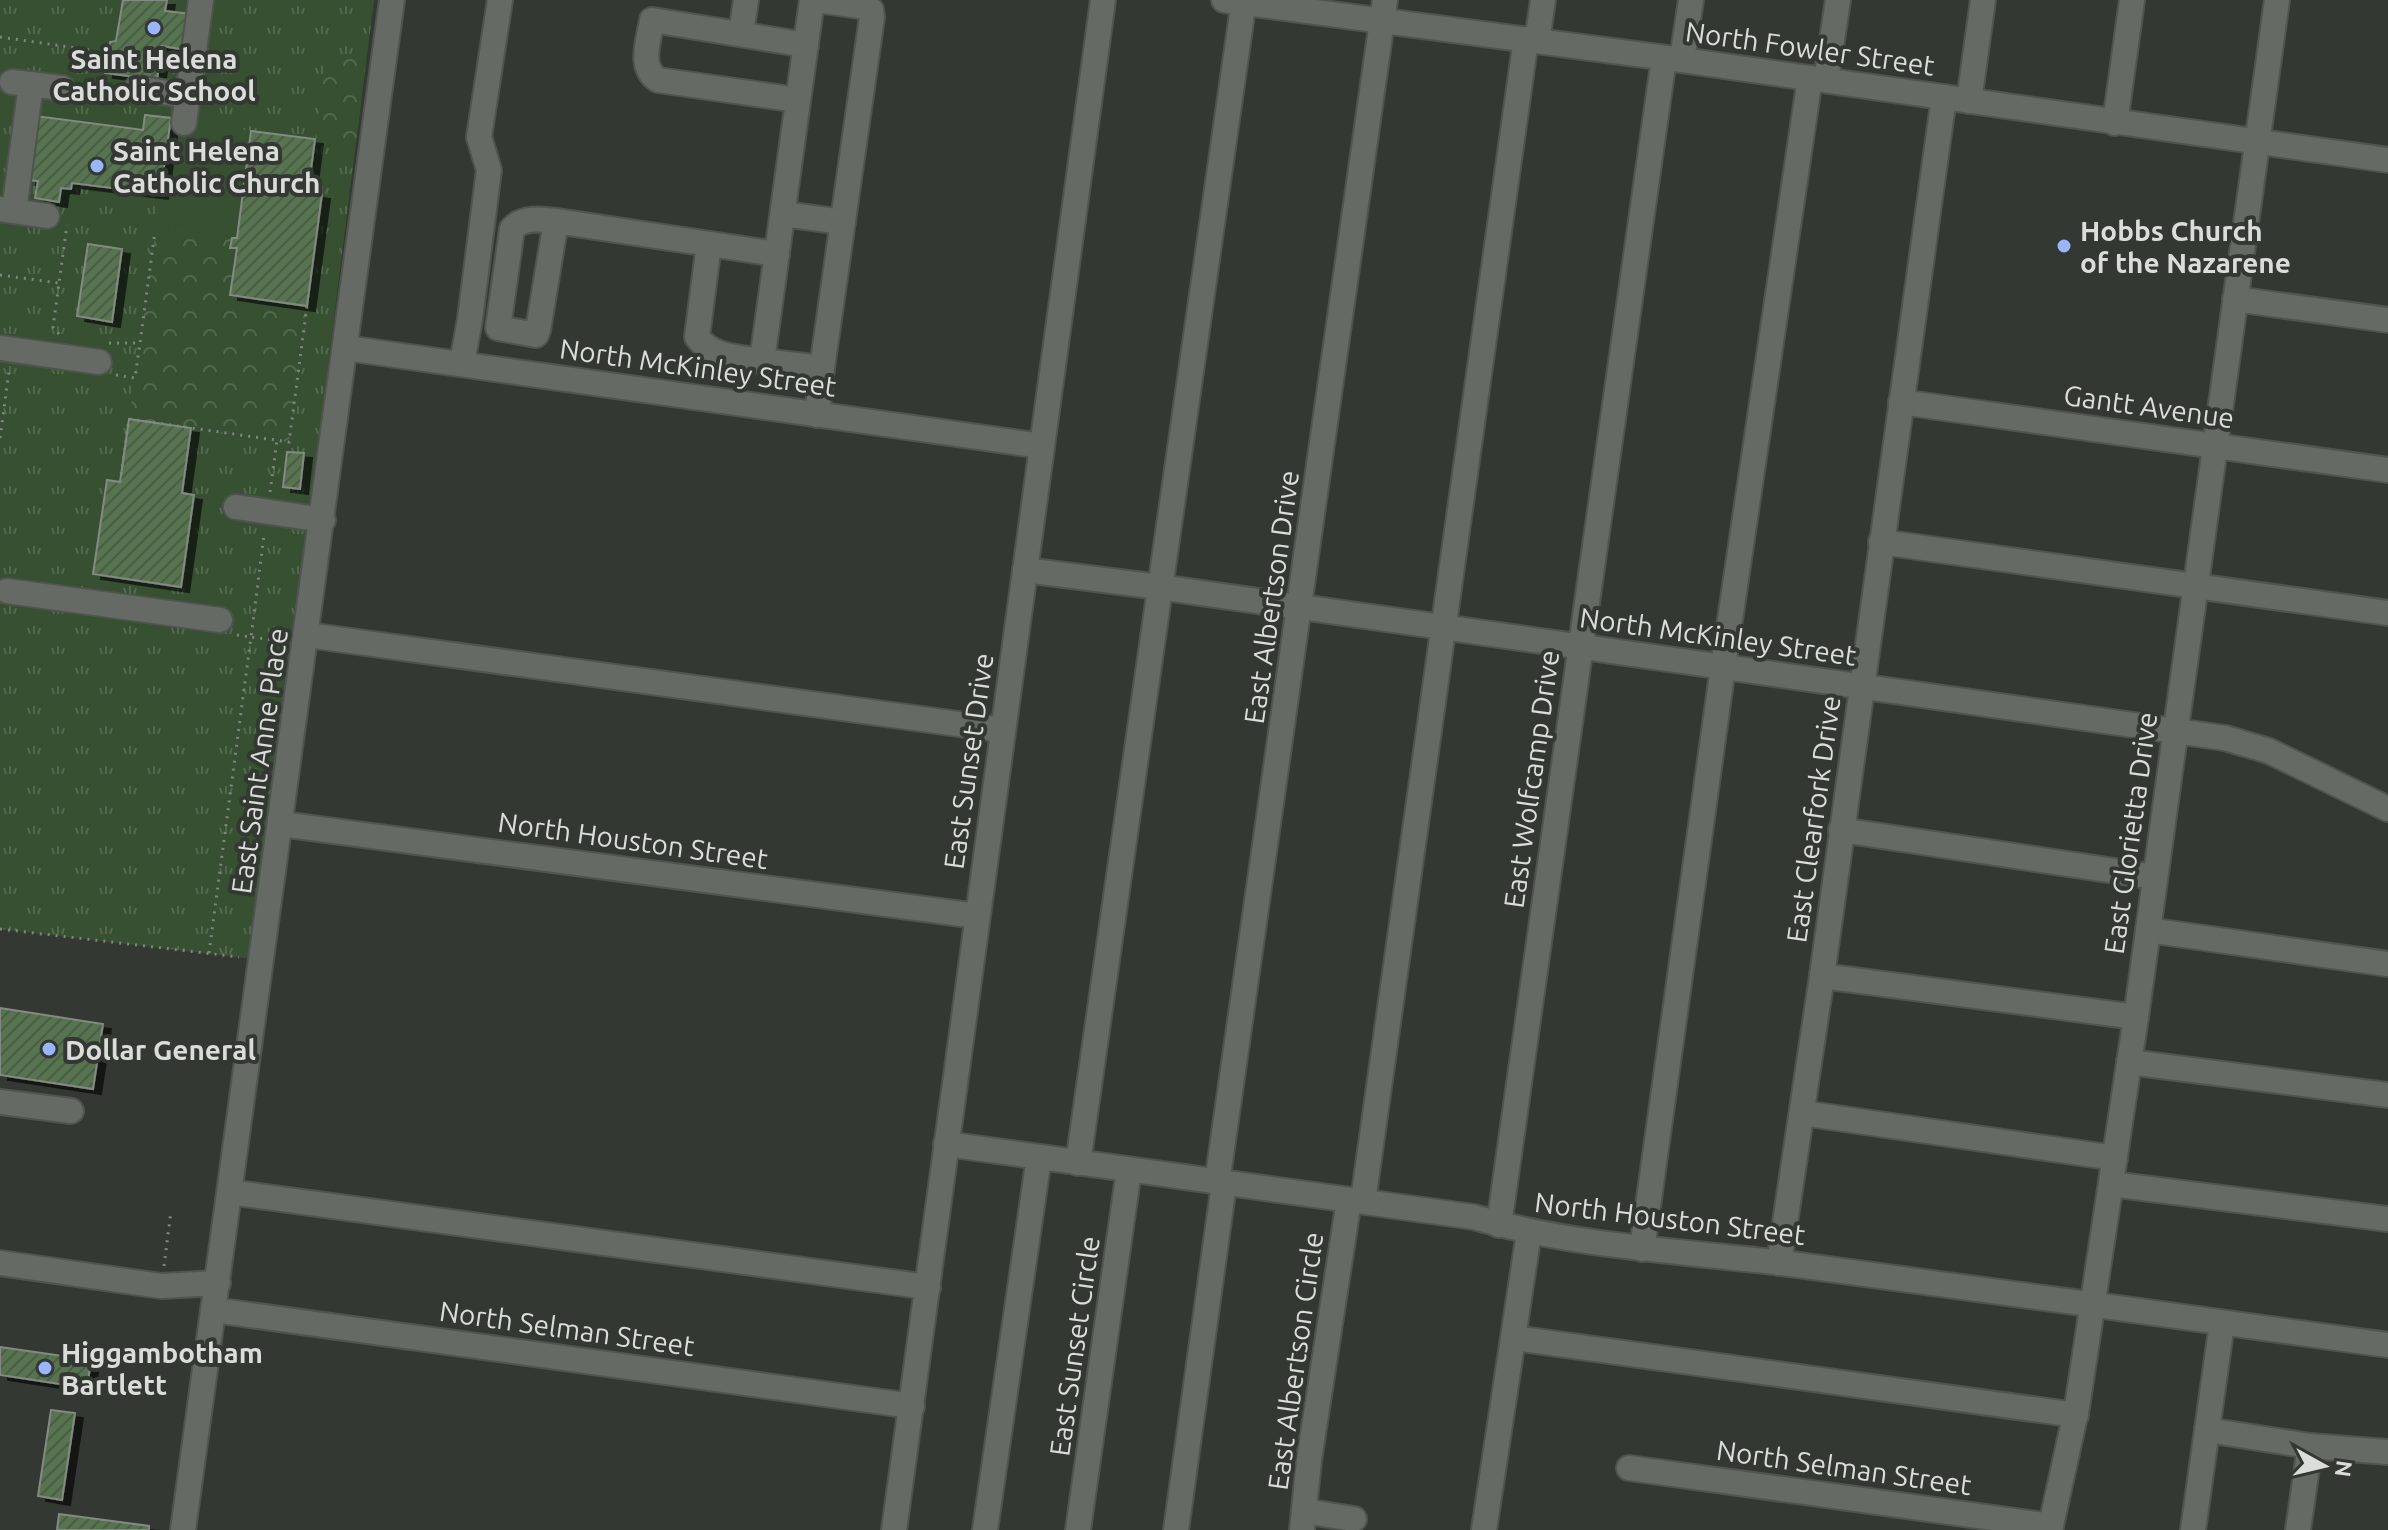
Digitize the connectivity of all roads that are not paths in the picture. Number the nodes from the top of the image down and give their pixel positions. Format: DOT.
graph roads {
  1 [pos="201,0"];
  2 [pos="392,0"];
  3 [pos="500,0"];
  4 [pos="746,0"];
  5 [pos="815,0"];
  6 [pos="1103,0"];
  7 [pos="1543,0"];
  8 [pos="1691,0"];
  9 [pos="1838,0"];
  10 [pos="1983,0"];
  11 [pos="2132,0"];
  12 [pos="2277,0"];
  13 [pos="1237,1"];
  14 [pos="653,10"];
  15 [pos="1384,10"];
  16 [pos="741,34"];
  17 [pos="1532,40"];
  18 [pos="806,45"];
  19 [pos="1673,59"];
  20 [pos="1818,79"];
  21 [pos="18,87"];
  22 [pos="62,88"];
  23 [pos="137,88"];
  24 [pos="188,96"];
  25 [pos="1944,97"];
  26 [pos="798,100"];
  27 [pos="1969,101"];
  28 [pos="184,123"];
  29 [pos="2115,123"];
  30 [pos="2256,141"];
  31 [pos="2388,160"];
  32 [pos="7,210"];
  33 [pos="783,214"];
  34 [pos="58,217"];
  35 [pos="556,221"];
  36 [pos="843,222"];
  37 [pos="709,244"];
  38 [pos="777,254"];
  39 [pos="2235,299"];
  40 [pos="2388,320"];
  41 [pos="530,335"];
  42 [pos="346,348"];
  43 [pos="104,352"];
  44 [pos="5,355"];
  45 [pos="762,361"];
  46 [pos="462,363"];
  47 [pos="822,368"];
  48 [pos="525,372"];
  49 [pos="1901,402"];
  50 [pos="817,415"];
  51 [pos="1042,446"];
  52 [pos="2214,446"];
  53 [pos="2388,470"];
  54 [pos="236,507"];
  55 [pos="323,520"];
  56 [pos="1881,542"];
  57 [pos="1025,570"];
  58 [pos="2195,584"];
  59 [pos="1159,587"];
  60 [pos="7,591"];
  61 [pos="1300,607"];
  62 [pos="2388,613"];
  63 [pos="228,627"];
  64 [pos="1442,627"];
  65 [pos="299,639"];
  66 [pos="1581,646"];
  67 [pos="1723,667"];
  68 [pos="1861,687"];
  69 [pos="1002,730"];
  70 [pos="2174,731"];
  71 [pos="2388,809"];
  72 [pos="281,824"];
  73 [pos="1841,830"];
  74 [pos="2155,877"];
  75 [pos="977,916"];
  76 [pos="2148,930"];
  77 [pos="2388,964"];
  78 [pos="1822,976"];
  79 [pos="2136,1017"];
  80 [pos="2129,1062"];
  81 [pos="2388,1095"];
  82 [pos="0,1102"];
  83 [pos="71,1111"];
  84 [pos="1802,1113"];
  85 [pos="946,1144"];
  86 [pos="1039,1157"];
  87 [pos="2115,1158"];
  88 [pos="1078,1163"];
  89 [pos="1129,1170"];
  90 [pos="1221,1184"];
  91 [pos="2111,1184"];
  92 [pos="230,1192"];
  93 [pos="1356,1200"];
  94 [pos="2388,1219"];
  95 [pos="1499,1225"];
  96 [pos="1529,1232"];
  97 [pos="1642,1249"];
  98 [pos="0,1263"];
  99 [pos="1779,1263"];
  100 [pos="218,1283"];
  101 [pos="928,1287"];
  102 [pos="2093,1304"];
  103 [pos="214,1310"];
  104 [pos="2222,1323"];
  105 [pos="1514,1338"];
  106 [pos="2388,1345"];
  107 [pos="912,1406"];
  108 [pos="2076,1415"];
  109 [pos="2207,1430"];
  110 [pos="2310,1446"];
  111 [pos="2388,1452"];
  112 [pos="1629,1468"];
  113 [pos="1354,1519"];
  114 [pos="1303,1521"];
  115 [pos="2051,1528"];
  116 [pos="183,1530"];
  117 [pos="894,1530"];
  118 [pos="985,1530"];
  119 [pos="1078,1530"];
  120 [pos="1176,1530"];
  121 [pos="1484,1530"];
  122 [pos="2193,1530"];
  123 [pos="2298,1530"];
  1 -- 24 [label="street"];
  2 -- 42 [label="street, East Saint Anne Place"];
  3 -- 46 [label="street"];
  4 -- 16 [label="street"];
  5 -- 18 [label="street"];
  5 -- 36 [label="street"];
  6 -- 51 [label="street, East Sunset Drive"];
  7 -- 17 [label="street, East Albertson Circle"];
  8 -- 19 [label="street, East Wolfcamp Drive"];
  9 -- 20 [label="street"];
  10 -- 27 [label="street"];
  11 -- 29 [label="street"];
  12 -- 30 [label="street, East Glorietta Drive"];
  13 -- 15 [label="street, North Fowler Street"];
  13 -- 59 [label="street"];
  14 -- 16 [label="street"];
  14 -- 26 [label="street"];
  15 -- 17 [label="street, North Fowler Street"];
  15 -- 61 [label="street, East Albertson Drive"];
  16 -- 18 [label="street"];
  17 -- 19 [label="street, North Fowler Street"];
  17 -- 64 [label="street, East Albertson Circle"];
  18 -- 26 [label="street"];
  19 -- 20 [label="street, North Fowler Street"];
  19 -- 66 [label="street, East Wolfcamp Drive"];
  20 -- 25 [label="street, North Fowler Street"];
  20 -- 67 [label="street"];
  21 -- 22 [label="street"];
  21 -- 32 [label="street"];
  23 -- 24 [label="street"];
  24 -- 28 [label="street"];
  25 -- 27 [label="street, North Fowler Street"];
  25 -- 49 [label="street, East Clearfork Drive"];
  26 -- 33 [label="street"];
  27 -- 29 [label="street, North Fowler Street"];
  29 -- 30 [label="street, North Fowler Street"];
  30 -- 31 [label="street, North Fowler Street"];
  30 -- 39 [label="street, East Glorietta Drive"];
  32 -- 34 [label="street"];
  33 -- 36 [label="street"];
  33 -- 38 [label="street"];
  35 -- 37 [label="street"];
  35 -- 41 [label="street"];
  35 -- 41 [label="street"];
  36 -- 47 [label="street"];
  37 -- 38 [label="street"];
  37 -- 45 [label="street"];
  38 -- 45 [label="street"];
  39 -- 40 [label="street"];
  39 -- 52 [label="street, East Glorietta Drive"];
  41 -- 48 [label="street"];
  42 -- 46 [label="street, North McKinley Street"];
  42 -- 55 [label="street, East Saint Anne Place"];
  43 -- 44 [label="street"];
  45 -- 47 [label="street"];
  46 -- 48 [label="street, North McKinley Street"];
  47 -- 50 [label="street"];
  48 -- 50 [label="street, North McKinley Street"];
  49 -- 52 [label="street, Gantt Avenue"];
  49 -- 56 [label="street, East Clearfork Drive"];
  50 -- 51 [label="street, North McKinley Street"];
  51 -- 57 [label="street, East Sunset Drive"];
  52 -- 53 [label="street, Gantt Avenue"];
  52 -- 58 [label="street, East Glorietta Drive"];
  54 -- 55 [label="street"];
  55 -- 65 [label="street, East Saint Anne Place"];
  56 -- 58 [label="street"];
  56 -- 68 [label="street, East Clearfork Drive"];
  57 -- 59 [label="street, North McKinley Street"];
  57 -- 69 [label="street, East Sunset Drive"];
  58 -- 62 [label="street"];
  58 -- 70 [label="street, East Glorietta Drive"];
  59 -- 61 [label="street, North McKinley Street"];
  59 -- 88 [label="street"];
  60 -- 63 [label="street"];
  61 -- 64 [label="street, North McKinley Street"];
  61 -- 90 [label="street, East Albertson Drive"];
  64 -- 66 [label="street, North McKinley Street"];
  64 -- 93 [label="street, East Albertson Circle"];
  65 -- 69 [label="street"];
  65 -- 72 [label="street, East Saint Anne Place"];
  66 -- 67 [label="street, North McKinley Street"];
  66 -- 95 [label="street, East Wolfcamp Drive"];
  67 -- 68 [label="street, North McKinley Street"];
  67 -- 97 [label="street"];
  68 -- 70 [label="street, North McKinley Street"];
  68 -- 73 [label="street, East Clearfork Drive"];
  69 -- 75 [label="street, East Sunset Drive"];
  70 -- 71 [label="street, North McKinley Street"];
  70 -- 74 [label="street, East Glorietta Drive"];
  72 -- 75 [label="street, North Houston Street"];
  72 -- 92 [label="street, East Saint Anne Place"];
  73 -- 74 [label="street"];
  73 -- 78 [label="street, East Clearfork Drive"];
  74 -- 76 [label="street, East Glorietta Drive"];
  75 -- 85 [label="street, East Sunset Drive"];
  76 -- 77 [label="street"];
  76 -- 79 [label="street, East Glorietta Drive"];
  78 -- 79 [label="street"];
  78 -- 84 [label="street, East Clearfork Drive"];
  79 -- 80 [label="street, East Glorietta Drive"];
  80 -- 81 [label="street"];
  80 -- 87 [label="street, East Glorietta Drive"];
  82 -- 83 [label="street"];
  84 -- 87 [label="street"];
  84 -- 99 [label="street, East Clearfork Drive"];
  85 -- 86 [label="street, North Houston Street"];
  85 -- 101 [label="street, East Sunset Drive"];
  86 -- 88 [label="street, North Houston Street"];
  86 -- 118 [label="street"];
  87 -- 91 [label="street, East Glorietta Drive"];
  88 -- 89 [label="street, North Houston Street"];
  89 -- 90 [label="street, North Houston Street"];
  89 -- 119 [label="street, East Sunset Circle"];
  90 -- 93 [label="street, North Houston Street"];
  90 -- 120 [label="street, East Albertson Drive"];
  91 -- 94 [label="street"];
  91 -- 102 [label="street, East Glorietta Drive"];
  92 -- 100 [label="street, East Saint Anne Place"];
  92 -- 101 [label="street"];
  93 -- 95 [label="street, North Houston Street"];
  93 -- 114 [label="street, East Albertson Circle"];
  95 -- 96 [label="street, North Houston Street"];
  96 -- 97 [label="street, North Houston Street"];
  96 -- 105 [label="street"];
  97 -- 99 [label="street, North Houston Street"];
  98 -- 100 [label="street"];
  99 -- 102 [label="street, North Houston Street"];
  100 -- 103 [label="street, East Saint Anne Place"];
  101 -- 107 [label="street, East Sunset Drive"];
  102 -- 104 [label="street, North Houston Street"];
  102 -- 108 [label="street, East Glorietta Drive"];
  103 -- 107 [label="street, North Selman Street"];
  103 -- 116 [label="street, East Saint Anne Place"];
  104 -- 106 [label="street, North Houston Street"];
  104 -- 109 [label="street"];
  105 -- 108 [label="street"];
  105 -- 121 [label="street"];
  107 -- 117 [label="street, East Sunset Drive"];
  108 -- 115 [label="street, East Glorietta Drive"];
  109 -- 110 [label="street"];
  109 -- 122 [label="street"];
  110 -- 111 [label="street"];
  110 -- 123 [label="street"];
  112 -- 115 [label="street, North Selman Street"];
  113 -- 114 [label="street"];
}
